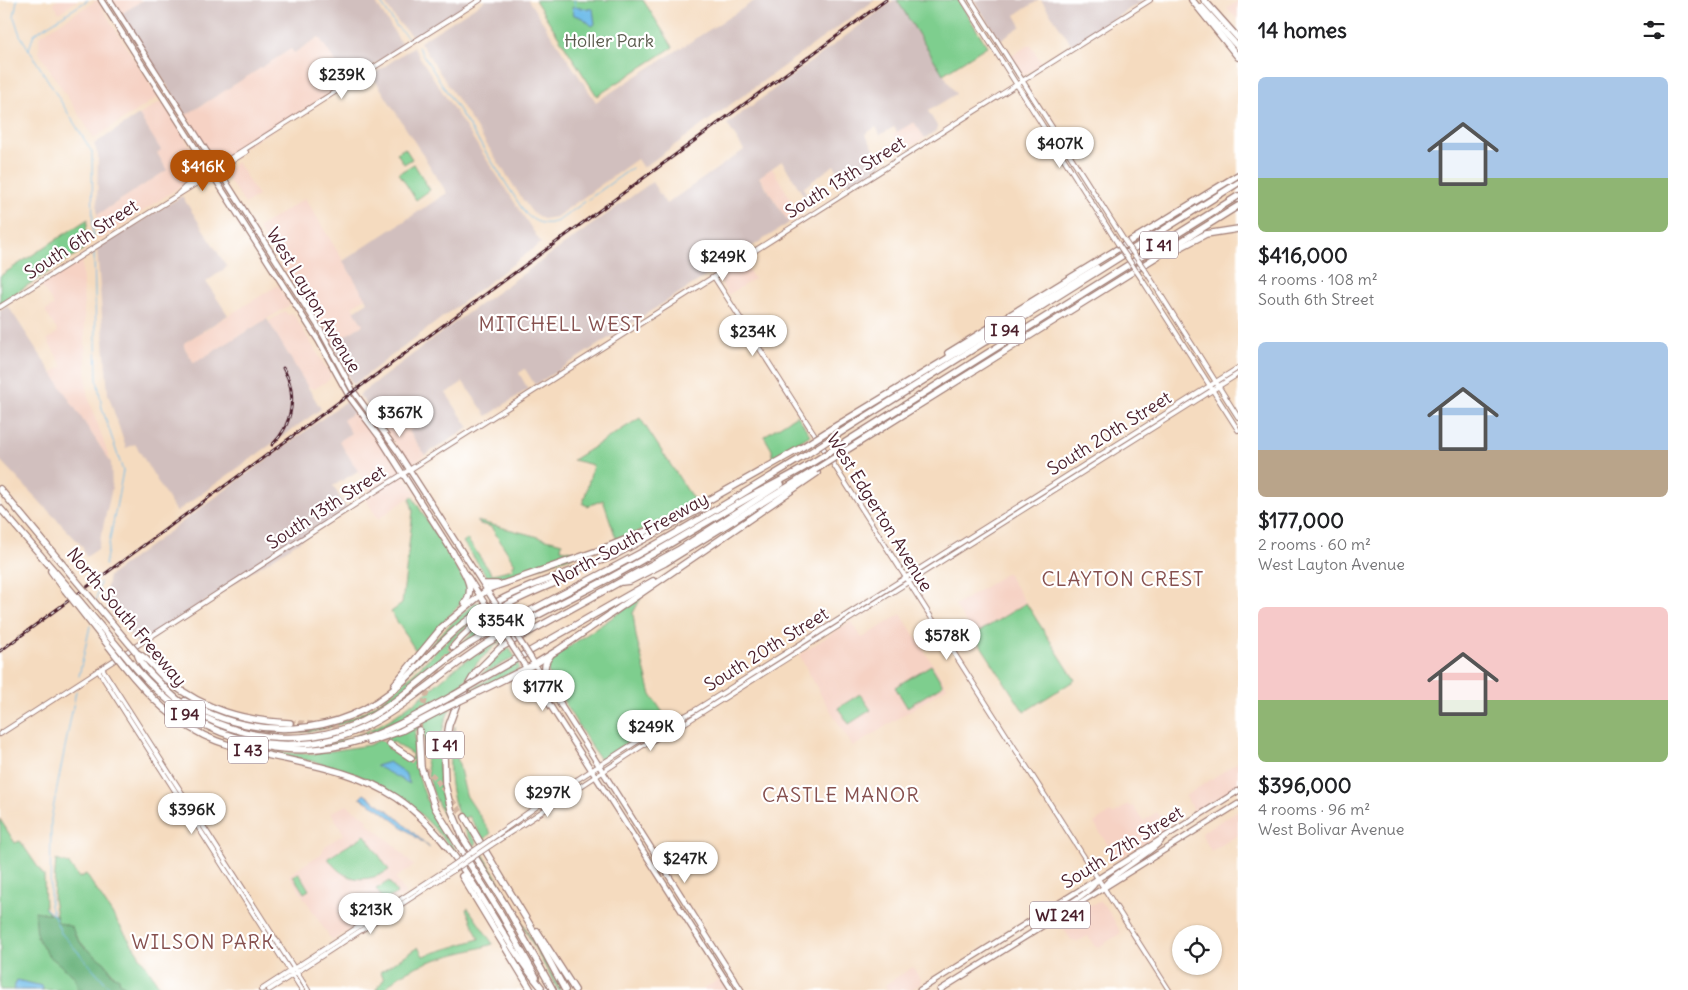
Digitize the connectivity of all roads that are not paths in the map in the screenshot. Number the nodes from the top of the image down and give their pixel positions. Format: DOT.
graph roads {
  1 [pos="101,0"];
  2 [pos="110,0"];
  3 [pos="480,0"];
  4 [pos="963,0"];
  5 [pos="971,0"];
  6 [pos="1150,0"];
  7 [pos="1194,0"];
  8 [pos="1204,0"];
  9 [pos="1206,10"];
  10 [pos="983,18"];
  11 [pos="1216,21"];
  12 [pos="977,22"];
  13 [pos="1238,34"];
  14 [pos="1238,38"];
  15 [pos="1238,47"];
  16 [pos="1007,57"];
  17 [pos="1238,57"];
  18 [pos="1002,60"];
  19 [pos="1022,80"];
  20 [pos="1017,84"];
  21 [pos="217,169"];
  22 [pos="1238,170"];
  23 [pos="211,173"];
  24 [pos="1238,174"];
  25 [pos="1238,183"];
  26 [pos="1238,196"];
  27 [pos="1098,199"];
  28 [pos="1092,202"];
  29 [pos="1188,205"];
  30 [pos="1238,206"];
  31 [pos="1170,224"];
  32 [pos="1238,229"];
  33 [pos="714,277"];
  34 [pos="1118,282"];
  35 [pos="1162,297"];
  36 [pos="1155,301"];
  37 [pos="0,307"];
  38 [pos="1204,364"];
  39 [pos="1198,368"];
  40 [pos="1238,368"];
  41 [pos="1238,374"];
  42 [pos="908,382"];
  43 [pos="1217,384"];
  44 [pos="1211,388"];
  45 [pos="1229,402"];
  46 [pos="1222,406"];
  47 [pos="1238,417"];
  48 [pos="1238,430"];
  49 [pos="803,468"];
  50 [pos="410,470"];
  51 [pos="816,471"];
  52 [pos="404,474"];
  53 [pos="739,485"];
  54 [pos="0,489"];
  55 [pos="0,508"];
  56 [pos="729,533"];
  57 [pos="452,552"];
  58 [pos="614,556"];
  59 [pos="906,580"];
  60 [pos="504,583"];
  61 [pos="618,583"];
  62 [pos="484,584"];
  63 [pos="488,590"];
  64 [pos="479,594"];
  65 [pos="456,613"];
  66 [pos="453,647"];
  67 [pos="558,650"];
  68 [pos="136,654"];
  69 [pos="125,661"];
  70 [pos="533,661"];
  71 [pos="525,665"];
  72 [pos="100,669"];
  73 [pos="154,677"];
  74 [pos="113,688"];
  75 [pos="561,705"];
  76 [pos="360,710"];
  77 [pos="290,723"];
  78 [pos="420,730"];
  79 [pos="0,734"];
  80 [pos="258,744"];
  81 [pos="390,744"];
  82 [pos="350,745"];
  83 [pos="411,758"];
  84 [pos="162,760"];
  85 [pos="157,762"];
  86 [pos="599,766"];
  87 [pos="592,770"];
  88 [pos="603,772"];
  89 [pos="596,776"];
  90 [pos="1238,791"];
  91 [pos="1238,804"];
  92 [pos="465,817"];
  93 [pos="509,830"];
  94 [pos="1163,838"];
  95 [pos="448,850"];
  96 [pos="1097,879"];
  97 [pos="1103,888"];
  98 [pos="521,910"];
  99 [pos="1030,934"];
  100 [pos="296,970"];
  101 [pos="291,973"];
  102 [pos="542,989"];
  103 [pos="261,990"];
  104 [pos="268,990"];
  105 [pos="302,990"];
  106 [pos="308,990"];
  107 [pos="531,990"];
  108 [pos="553,990"];
  109 [pos="565,990"];
  110 [pos="575,990"];
  111 [pos="732,990"];
  112 [pos="741,990"];
  113 [pos="920,990"];
  114 [pos="940,990"];
  115 [pos="1169,990"];
  1 -- 23 [label="main road, West Layton Avenue"];
  2 -- 21 [label="main road, West Layton Avenue"];
  3 -- 21 [label="street, South 6th Street"];
  4 -- 12 [label="street"];
  5 -- 10 [label="street"];
  6 -- 19 [label="street, South 13th Street"];
  7 -- 9 [label="highway"];
  8 -- 9 [label="highway"];
  9 -- 11 [label="highway"];
  9 -- 11 [label="highway"];
  10 -- 12 [label="street"];
  10 -- 16 [label="street"];
  11 -- 13 [label="highway"];
  11 -- 14 [label="highway"];
  11 -- 15 [label="highway"];
  11 -- 17 [label="highway"];
  12 -- 18 [label="street"];
  16 -- 18 [label="street"];
  16 -- 19 [label="street"];
  18 -- 20 [label="street"];
  19 -- 20 [label="street, South 13th Street"];
  19 -- 27 [label="street"];
  20 -- 28 [label="street"];
  20 -- 33 [label="street, South 13th Street"];
  21 -- 23 [label="street, South 6th Street"];
  21 -- 50 [label="main road, West Layton Avenue"];
  22 -- 29 [label="highway"];
  23 -- 37 [label="street, South 6th Street"];
  23 -- 52 [label="main road, West Layton Avenue"];
  24 -- 29 [label="highway"];
  25 -- 31 [label="highway, North-South Freeway / I 41"];
  26 -- 49 [label="highway, North-South Freeway / I 41, bridge"];
  27 -- 28 [label="street"];
  27 -- 35 [label="street, bridge"];
  28 -- 36 [label="street, bridge"];
  29 -- 42 [label="highway"];
  30 -- 34 [label="highway"];
  31 -- 42 [label="highway, I 41"];
  31 -- 73 [label="highway, North-South Freeway / I 94, bridge"];
  32 -- 34 [label="highway"];
  33 -- 50 [label="street, South 13th Street"];
  33 -- 59 [label="street, West Edgerton Avenue"];
  34 -- 51 [label="highway, bridge"];
  35 -- 36 [label="street"];
  35 -- 38 [label="street"];
  36 -- 39 [label="street"];
  38 -- 39 [label="street"];
  38 -- 43 [label="street"];
  39 -- 44 [label="street"];
  40 -- 43 [label="street, South 20th Street"];
  41 -- 43 [label="street, South 20th Street"];
  42 -- 53 [label="highway, I 41, bridge"];
  43 -- 44 [label="street, South 20th Street"];
  43 -- 45 [label="street"];
  44 -- 46 [label="street"];
  44 -- 59 [label="street, South 20th Street"];
  45 -- 46 [label="street"];
  45 -- 47 [label="street"];
  46 -- 48 [label="street"];
  49 -- 61 [label="highway, I 41"];
  49 -- 80 [label="highway, North-South Freeway / I 94"];
  50 -- 52 [label="street, South 13th Street"];
  50 -- 62 [label="main road, West Layton Avenue"];
  51 -- 56 [label="highway"];
  51 -- 61 [label="highway"];
  52 -- 57 [label="main road, West Layton Avenue"];
  52 -- 72 [label="street, South 13th Street"];
  53 -- 58 [label="highway, I 41"];
  53 -- 60 [label="highway"];
  54 -- 68 [label="highway, North-South Freeway / I 94, bridge"];
  55 -- 69 [label="highway, North-South Freeway / I 94, bridge"];
  56 -- 67 [label="highway"];
  56 -- 82 [label="highway, bridge"];
  57 -- 64 [label="main road, West Layton Avenue"];
  57 -- 65 [label="highway"];
  58 -- 66 [label="highway, I 41"];
  58 -- 76 [label="highway"];
  59 -- 86 [label="street, South 20th Street"];
  59 -- 88 [label="street, South 20th Street"];
  59 -- 96 [label="street, West Edgerton Avenue"];
  60 -- 62 [label="highway"];
  60 -- 63 [label="highway"];
  61 -- 108 [label="highway, I 41"];
  62 -- 63 [label="main road, West Layton Avenue"];
  63 -- 64 [label="highway"];
  63 -- 70 [label="main road, West Layton Avenue, bridge"];
  64 -- 65 [label="highway"];
  64 -- 71 [label="main road, West Layton Avenue, bridge"];
  65 -- 76 [label="highway"];
  67 -- 70 [label="highway"];
  67 -- 75 [label="highway"];
  68 -- 73 [label="highway, North-South Freeway / I 94"];
  68 -- 77 [label="highway, I 43"];
  69 -- 80 [label="highway, North-South Freeway / I 94"];
  69 -- 95 [label="highway, I 43"];
  70 -- 71 [label="highway"];
  70 -- 75 [label="main road, West Layton Avenue"];
  71 -- 82 [label="highway, bridge"];
  71 -- 87 [label="main road, West Layton Avenue"];
  72 -- 74 [label="street"];
  72 -- 79 [label="street, South 13th Street"];
  73 -- 76 [label="highway"];
  74 -- 84 [label="street"];
  74 -- 85 [label="street"];
  75 -- 86 [label="main road, West Layton Avenue"];
  78 -- 102 [label="highway, I 41"];
  80 -- 82 [label="highway"];
  81 -- 83 [label="highway"];
  84 -- 85 [label="street"];
  84 -- 100 [label="street"];
  85 -- 101 [label="street"];
  86 -- 87 [label="street, South 20th Street"];
  86 -- 88 [label="main road, West Layton Avenue"];
  87 -- 89 [label="main road, West Layton Avenue"];
  87 -- 93 [label="street, South 20th Street"];
  88 -- 89 [label="street, South 20th Street"];
  88 -- 112 [label="main road, West Layton Avenue"];
  89 -- 93 [label="street, South 20th Street"];
  89 -- 111 [label="main road, West Layton Avenue"];
  90 -- 94 [label="main road, South 27th Street / WI 241"];
  91 -- 97 [label="main road, South 27th Street / WI 241"];
  92 -- 98 [label="highway"];
  93 -- 100 [label="street, South 20th Street, bridge"];
  94 -- 96 [label="main road, South 27th Street / WI 241"];
  94 -- 97 [label="main road"];
  95 -- 102 [label="highway, I 43"];
  95 -- 107 [label="highway"];
  96 -- 97 [label="street, West Edgerton Avenue"];
  96 -- 99 [label="main road"];
  96 -- 113 [label="main road, South 27th Street / WI 241"];
  97 -- 99 [label="main road, South 27th Street / WI 241"];
  97 -- 115 [label="street, West Edgerton Avenue"];
  98 -- 109 [label="highway"];
  98 -- 110 [label="highway"];
  99 -- 114 [label="main road, South 27th Street / WI 241"];
  100 -- 101 [label="street, South 20th Street"];
  100 -- 106 [label="street"];
  101 -- 103 [label="street, South 20th Street"];
  101 -- 104 [label="street, South 20th Street"];
  101 -- 105 [label="street"];
}
